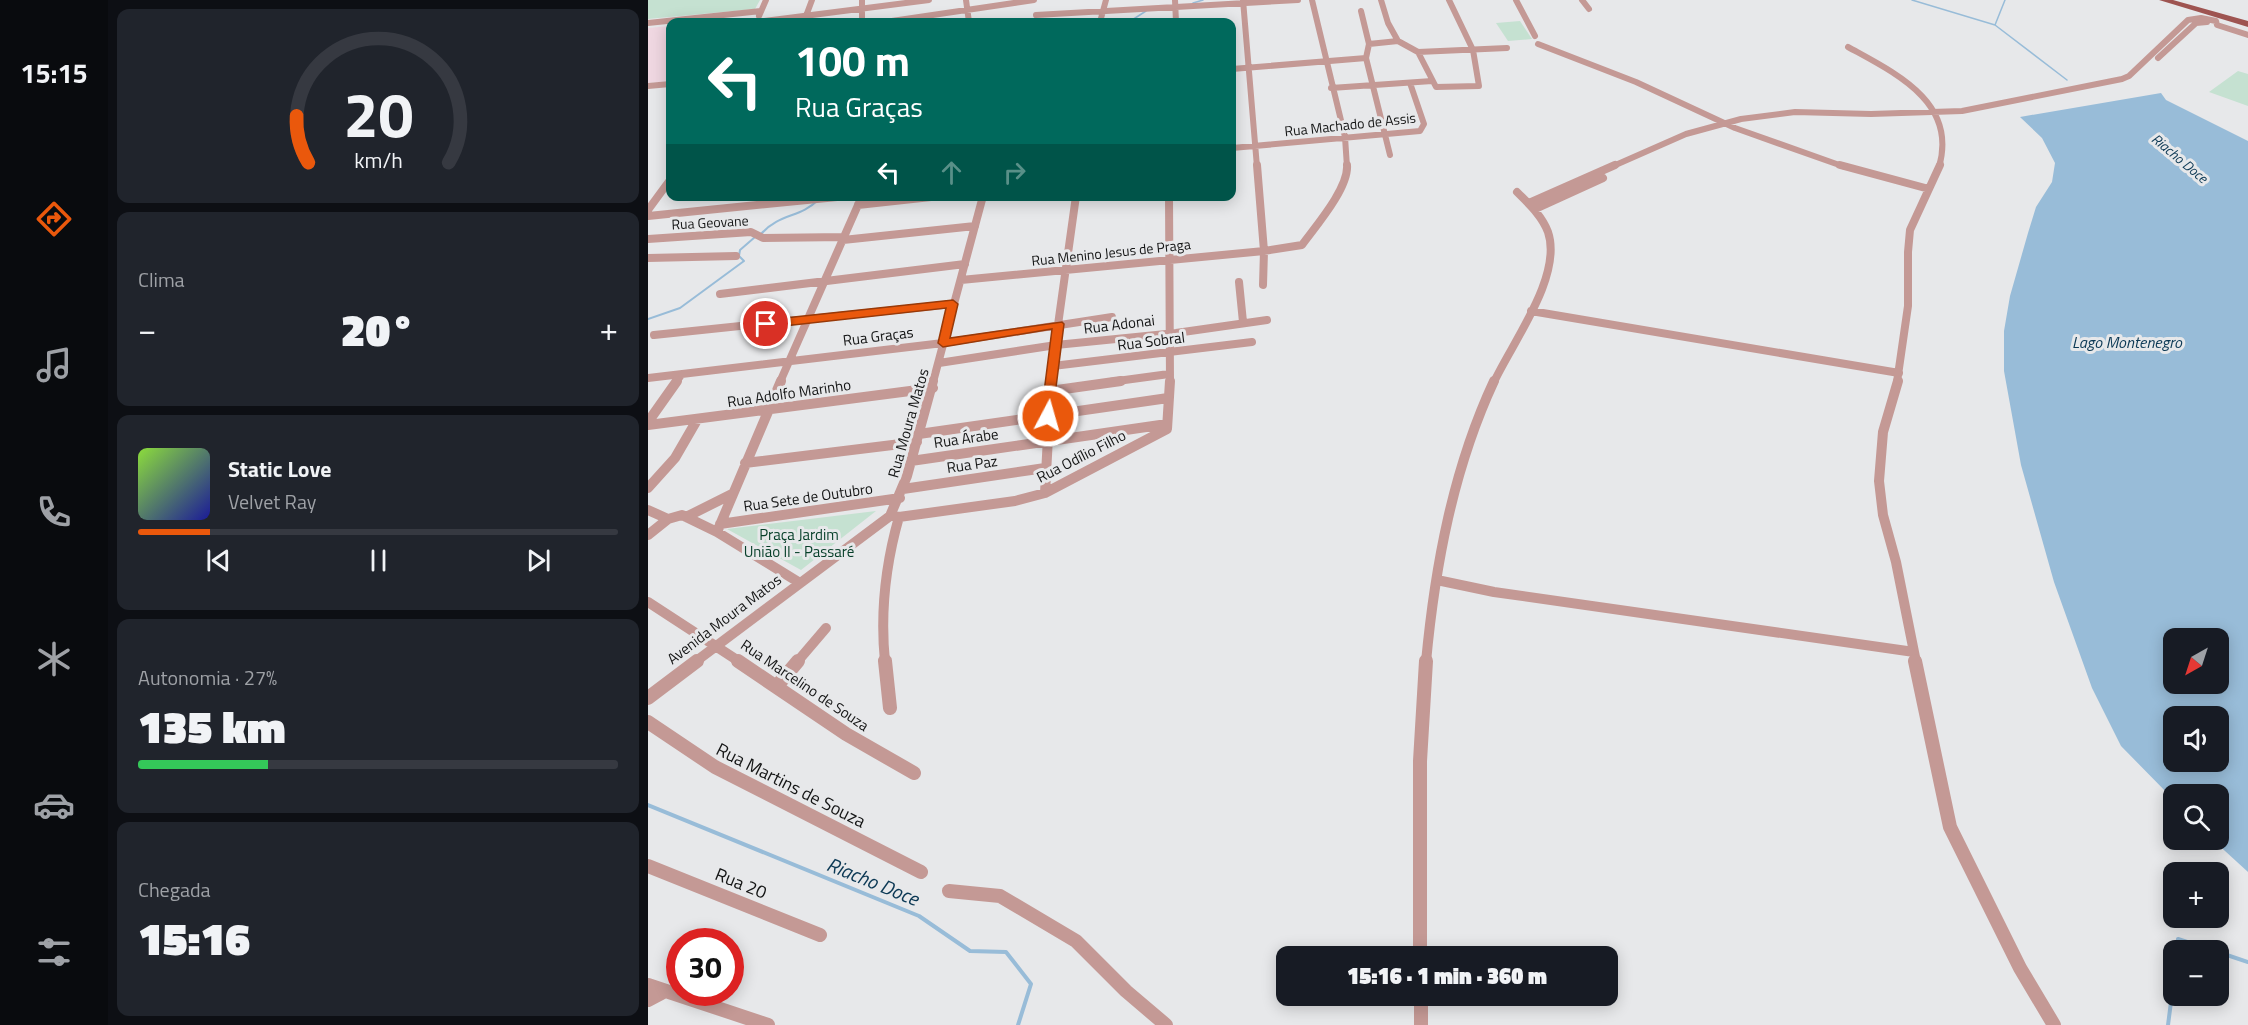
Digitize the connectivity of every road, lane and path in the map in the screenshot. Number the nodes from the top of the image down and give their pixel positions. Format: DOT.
graph roads {
  1 [pos="766,0"];
  2 [pos="812,0"];
  3 [pos="862,0"];
  4 [pos="929,0"];
  5 [pos="966,0"];
  6 [pos="1034,0"];
  7 [pos="1041,0"];
  8 [pos="1106,0"];
  9 [pos="1175,0"];
  10 [pos="1298,0"];
  11 [pos="1312,0"];
  12 [pos="1381,0"];
  13 [pos="1449,0"];
  14 [pos="1516,0"];
  15 [pos="1582,0"];
  16 [pos="2163,0"];
  17 [pos="2178,0"];
  18 [pos="1243,2"];
  19 [pos="1176,8"];
  20 [pos="862,9"];
  21 [pos="1588,9"];
  22 [pos="967,10"];
  23 [pos="1361,11"];
  24 [pos="1102,12"];
  25 [pos="760,13"];
  26 [pos="1036,15"];
  27 [pos="806,16"];
  28 [pos="711,18"];
  29 [pos="758,18"];
  30 [pos="790,18"];
  31 [pos="862,18"];
  32 [pos="912,18"];
  33 [pos="968,18"];
  34 [pos="1036,18"];
  35 [pos="1101,18"];
  36 [pos="1176,18"];
  37 [pos="2219,19"];
  38 [pos="2248,22"];
  39 [pos="666,23"];
  40 [pos="648,25"];
  41 [pos="2248,35"];
  42 [pos="1535,36"];
  43 [pos="1398,41"];
  44 [pos="1369,44"];
  45 [pos="1538,44"];
  46 [pos="1848,47"];
  47 [pos="1507,48"];
  48 [pos="1473,50"];
  49 [pos="1418,52"];
  50 [pos="1366,58"];
  51 [pos="1325,62"];
  52 [pos="1250,68"];
  53 [pos="1236,69"];
  54 [pos="1432,81"];
  55 [pos="1410,83"];
  56 [pos="666,84"];
  57 [pos="648,86"];
  58 [pos="1372,86"];
  59 [pos="1331,88"];
  60 [pos="1936,115"];
  61 [pos="1723,122"];
  62 [pos="1731,126"];
  63 [pos="1385,133"];
  64 [pos="1345,137"];
  65 [pos="1256,146"];
  66 [pos="1236,148"];
  67 [pos="1390,155"];
  68 [pos="1929,189"];
  69 [pos="666,192"];
  70 [pos="1517,192"];
  71 [pos="804,201"];
  72 [pos="860,201"];
  73 [pos="982,201"];
  74 [pos="1075,201"];
  75 [pos="1169,201"];
  76 [pos="1532,206"];
  77 [pos="648,210"];
  78 [pos="648,216"];
  79 [pos="975,225"];
  80 [pos="844,238"];
  81 [pos="648,239"];
  82 [pos="1264,251"];
  83 [pos="736,256"];
  84 [pos="648,258"];
  85 [pos="1167,259"];
  86 [pos="965,264"];
  87 [pos="1066,270"];
  88 [pos="961,280"];
  89 [pos="826,282"];
  90 [pos="1239,282"];
  91 [pos="1263,285"];
  92 [pos="720,294"];
  93 [pos="953,304"];
  94 [pos="1531,311"];
  95 [pos="1112,317"];
  96 [pos="811,320"];
  97 [pos="1267,320"];
  98 [pos="1243,322"];
  99 [pos="1058,324"];
  100 [pos="1169,332"];
  101 [pos="654,335"];
  102 [pos="1252,342"];
  103 [pos="943,343"];
  104 [pos="1056,345"];
  105 [pos="1169,352"];
  106 [pos="791,363"];
  107 [pos="939,363"];
  108 [pos="1053,366"];
  109 [pos="1899,373"];
  110 [pos="1169,374"];
  111 [pos="681,375"];
  112 [pos="648,378"];
  113 [pos="933,388"];
  114 [pos="1050,391"];
  115 [pos="1168,398"];
  116 [pos="769,410"];
  117 [pos="1048,416"];
  118 [pos="697,420"];
  119 [pos="648,423"];
  120 [pos="1167,427"];
  121 [pos="918,438"];
  122 [pos="1046,442"];
  123 [pos="911,461"];
  124 [pos="745,463"];
  125 [pos="1045,468"];
  126 [pos="648,488"];
  127 [pos="1045,493"];
  128 [pos="732,494"];
  129 [pos="902,494"];
  130 [pos="648,510"];
  131 [pos="895,516"];
  132 [pos="686,517"];
  133 [pos="668,519"];
  134 [pos="718,528"];
  135 [pos="648,535"];
  136 [pos="1437,580"];
  137 [pos="800,583"];
  138 [pos="648,602"];
  139 [pos="826,628"];
  140 [pos="716,646"];
  141 [pos="1914,652"];
  142 [pos="777,686"];
  143 [pos="648,698"];
  144 [pos="890,708"];
  145 [pos="648,722"];
  146 [pos="914,773"];
  147 [pos="648,866"];
  148 [pos="921,872"];
  149 [pos="949,891"];
  150 [pos="820,935"];
  151 [pos="1420,946"];
  152 [pos="648,985"];
  153 [pos="665,991"];
  154 [pos="648,1000"];
  155 [pos="1421,1006"];
  156 [pos="760,1024"];
  157 [pos="1166,1025"];
  158 [pos="1421,1025"];
  159 [pos="2054,1025"];
  1 -- 25 [label="street"];
  2 -- 27 [label="street"];
  3 -- 20 [label="street"];
  4 -- 20 [label="street"];
  5 -- 22 [label="street"];
  6 -- 22 [label="street"];
  7 -- 26 [label="street"];
  8 -- 24 [label="street"];
  9 -- 19 [label="street"];
  10 -- 18 [label="street"];
  11 -- 51 [label="street, Rua Menino Jesus de Praga"];
  12 -- 43 [label="street"];
  13 -- 48 [label="street"];
  14 -- 42 [label="street"];
  15 -- 21 [label="street"];
  16 -- 37 [label="main road"];
  17 -- 38 [label="main road"];
  18 -- 19 [label="street"];
  18 -- 52 [label="street"];
  19 -- 24 [label="street"];
  19 -- 36 [label="street"];
  20 -- 27 [label="street"];
  20 -- 31 [label="street"];
  22 -- 32 [label="street"];
  22 -- 33 [label="street"];
  23 -- 44 [label="street"];
  24 -- 26 [label="street"];
  24 -- 35 [label="street"];
  25 -- 28 [label="street"];
  25 -- 29 [label="street"];
  26 -- 34 [label="street"];
  27 -- 30 [label="street"];
  37 -- 38 [label="main road"];
  37 -- 41 [label="street"];
  37 -- 60 [label="street"];
  39 -- 40 [label="street"];
  43 -- 44 [label="street"];
  43 -- 49 [label="street"];
  44 -- 50 [label="street"];
  45 -- 61 [label="street"];
  46 -- 60 [label="street"];
  47 -- 48 [label="street"];
  48 -- 49 [label="street"];
  48 -- 54 [label="street"];
  49 -- 54 [label="street"];
  50 -- 51 [label="street"];
  50 -- 58 [label="street"];
  51 -- 52 [label="street"];
  51 -- 59 [label="street, Rua Menino Jesus de Praga"];
  52 -- 53 [label="street"];
  52 -- 65 [label="street"];
  54 -- 55 [label="street"];
  55 -- 58 [label="street"];
  55 -- 63 [label="street, Rua Machado de Assis"];
  56 -- 57 [label="street"];
  58 -- 59 [label="street"];
  58 -- 63 [label="street"];
  59 -- 64 [label="street, Rua Menino Jesus de Praga"];
  60 -- 61 [label="street"];
  60 -- 62 [label="street"];
  60 -- 68 [label="street"];
  61 -- 62 [label="street"];
  61 -- 76 [label="street"];
  62 -- 68 [label="street"];
  62 -- 76 [label="street"];
  63 -- 64 [label="street, Rua Machado de Assis"];
  63 -- 67 [label="street"];
  64 -- 65 [label="street, Rua Machado de Assis"];
  64 -- 82 [label="street, Rua Menino Jesus de Praga"];
  65 -- 66 [label="street, Rua Machado de Assis"];
  65 -- 82 [label="street"];
  68 -- 109 [label="street"];
  69 -- 77 [label="street"];
  70 -- 76 [label="street"];
  71 -- 78 [label="street"];
  72 -- 80 [label="street"];
  73 -- 79 [label="street, Rua Moura Matos"];
  74 -- 87 [label="street"];
  75 -- 85 [label="street"];
  76 -- 94 [label="street"];
  79 -- 80 [label="street, Rua Geovane"];
  79 -- 86 [label="street, Rua Moura Matos"];
  80 -- 81 [label="street, Rua Geovane"];
  80 -- 89 [label="street"];
  82 -- 85 [label="street, Rua Menino Jesus de Praga"];
  82 -- 91 [label="street"];
  83 -- 84 [label="street"];
  85 -- 87 [label="street, Rua Menino Jesus de Praga"];
  85 -- 100 [label="street"];
  86 -- 88 [label="street, Rua Moura Matos"];
  86 -- 89 [label="street"];
  87 -- 88 [label="street, Rua Menino Jesus de Praga"];
  87 -- 99 [label="street"];
  88 -- 93 [label="street, Rua Moura Matos"];
  89 -- 92 [label="street"];
  89 -- 96 [label="street"];
  90 -- 98 [label="street"];
  93 -- 96 [label="street"];
  93 -- 103 [label="street, Rua Moura Matos"];
  94 -- 109 [label="street"];
  94 -- 136 [label="street"];
  95 -- 99 [label="street, Rua Graças"];
  96 -- 101 [label="street"];
  96 -- 106 [label="street"];
  97 -- 98 [label="street, Rua Adonai"];
  98 -- 100 [label="street, Rua Adonai"];
  99 -- 103 [label="street, Rua Graças"];
  99 -- 104 [label="street"];
  100 -- 104 [label="street, Rua Adonai"];
  100 -- 105 [label="street"];
  102 -- 105 [label="street, Rua Sobral"];
  103 -- 106 [label="street, Rua Graças"];
  103 -- 107 [label="street, Rua Moura Matos"];
  104 -- 107 [label="street, Rua Adonai"];
  104 -- 108 [label="street"];
  105 -- 108 [label="street, Rua Sobral"];
  105 -- 110 [label="street"];
  106 -- 111 [label="street, Rua Graças"];
  106 -- 116 [label="street"];
  107 -- 113 [label="street, Rua Moura Matos"];
  108 -- 114 [label="street"];
  109 -- 141 [label="street"];
  110 -- 114 [label="street"];
  110 -- 115 [label="street"];
  111 -- 112 [label="street, Rua Graças"];
  111 -- 119 [label="street"];
  113 -- 116 [label="street, Rua Adolfo Marinho"];
  113 -- 121 [label="street, Rua Moura Matos"];
  114 -- 117 [label="street"];
  115 -- 117 [label="street"];
  115 -- 120 [label="street"];
  116 -- 118 [label="street, Rua Adolfo Marinho"];
  116 -- 124 [label="street"];
  117 -- 121 [label="street"];
  117 -- 122 [label="street"];
  118 -- 119 [label="street, Rua Adolfo Marinho"];
  118 -- 126 [label="street"];
  120 -- 122 [label="street, Rua Árabe"];
  120 -- 127 [label="street, Rua Odílio Filho"];
  121 -- 123 [label="street, Rua Moura Matos"];
  121 -- 124 [label="street"];
  122 -- 123 [label="street, Rua Árabe"];
  122 -- 125 [label="street"];
  123 -- 129 [label="street, Rua Moura Matos"];
  124 -- 128 [label="street"];
  125 -- 127 [label="street"];
  125 -- 129 [label="street, Rua Paz"];
  127 -- 131 [label="street, Rua Odílio Filho"];
  128 -- 132 [label="street"];
  128 -- 134 [label="street"];
  129 -- 131 [label="street, Rua Moura Matos"];
  129 -- 134 [label="street, Rua Sete de Outubro"];
  130 -- 133 [label="street"];
  131 -- 137 [label="street, Avenida Moura Matos"];
  131 -- 144 [label="street"];
  132 -- 133 [label="street"];
  132 -- 134 [label="street"];
  133 -- 135 [label="street"];
  134 -- 137 [label="street"];
  136 -- 141 [label="street"];
  136 -- 151 [label="street"];
  137 -- 140 [label="street, Avenida Moura Matos"];
  138 -- 140 [label="street, Rua Marcelino de Souza"];
  139 -- 142 [label="street"];
  140 -- 142 [label="street, Rua Marcelino de Souza"];
  140 -- 143 [label="street, Avenida Moura Matos"];
  141 -- 159 [label="street"];
  142 -- 146 [label="street, Rua Marcelino de Souza"];
  145 -- 148 [label="street, Rua Martins de Souza"];
  147 -- 150 [label="street, Rua 20"];
  149 -- 157 [label="street"];
  152 -- 153 [label="street"];
  153 -- 154 [label="street"];
  153 -- 156 [label="street"];
  155 -- 158 [label="street"];
}
